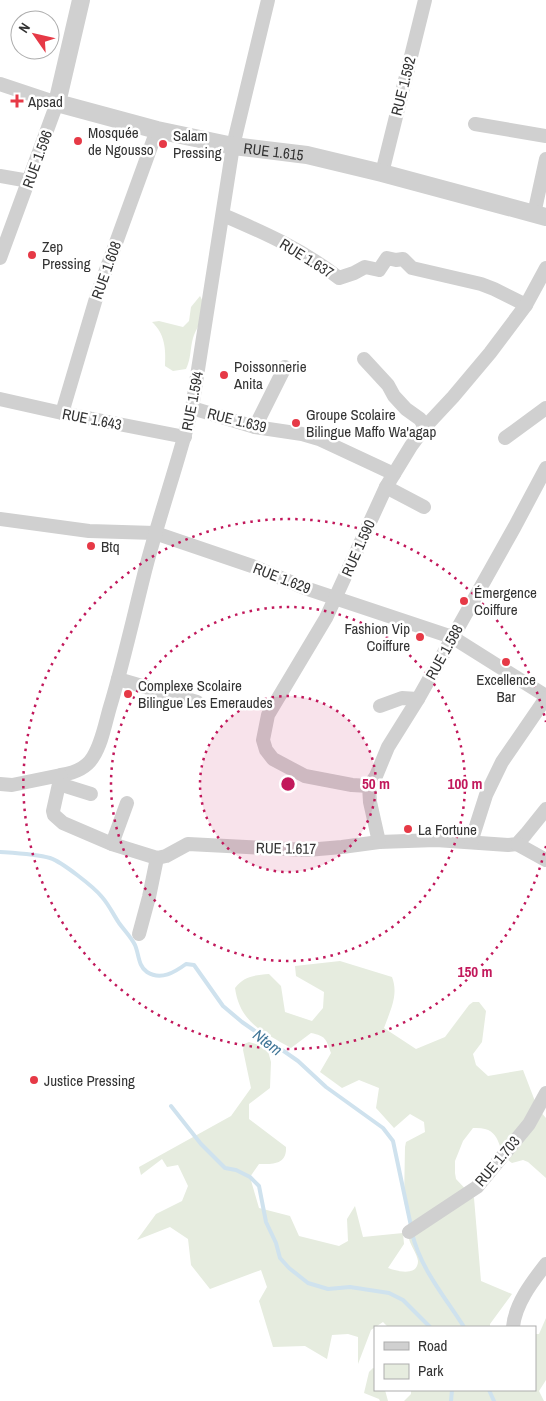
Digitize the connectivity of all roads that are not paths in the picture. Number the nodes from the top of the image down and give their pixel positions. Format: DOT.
graph roads {
  1 [pos="81,0"];
  2 [pos="268,0"];
  3 [pos="425,0"];
  4 [pos="0,84"];
  5 [pos="57,103"];
  6 [pos="476,124"];
  7 [pos="157,130"];
  8 [pos="546,136"];
  9 [pos="233,146"];
  10 [pos="546,159"];
  11 [pos="382,172"];
  12 [pos="0,176"];
  13 [pos="29,181"];
  14 [pos="223,215"];
  15 [pos="540,216"];
  16 [pos="0,258"];
  17 [pos="546,268"];
  18 [pos="526,305"];
  19 [pos="364,359"];
  20 [pos="285,367"];
  21 [pos="0,398"];
  22 [pos="192,408"];
  23 [pos="546,408"];
  24 [pos="62,413"];
  25 [pos="255,427"];
  26 [pos="425,427"];
  27 [pos="185,437"];
  28 [pos="505,438"];
  29 [pos="546,468"];
  30 [pos="394,474"];
  31 [pos="386,487"];
  32 [pos="424,507"];
  33 [pos="0,520"];
  34 [pos="156,533"];
  35 [pos="336,597"];
  36 [pos="452,637"];
  37 [pos="118,679"];
  38 [pos="546,697"];
  39 [pos="418,699"];
  40 [pos="197,702"];
  41 [pos="380,706"];
  42 [pos="60,779"];
  43 [pos="0,784"];
  44 [pos="370,786"];
  45 [pos="91,794"];
  46 [pos="127,803"];
  47 [pos="546,809"];
  48 [pos="379,842"];
  49 [pos="471,842"];
  50 [pos="112,844"];
  51 [pos="516,844"];
  52 [pos="157,858"];
  53 [pos="546,860"];
  54 [pos="139,934"];
  55 [pos="546,1093"];
  56 [pos="409,1232"];
  57 [pos="546,1264"];
  58 [pos="513,1326"];
  1 -- 5 [label="street, RUE 1.596"];
  2 -- 9 [label="street, RUE 1.594"];
  3 -- 11 [label="street, RUE 1.592"];
  4 -- 5 [label="street, RUE 1.615"];
  5 -- 7 [label="street, RUE 1.615"];
  5 -- 13 [label="street, RUE 1.596"];
  6 -- 8 [label="street"];
  7 -- 9 [label="street, RUE 1.615"];
  7 -- 24 [label="street, RUE 1.608"];
  9 -- 11 [label="street, RUE 1.615"];
  9 -- 14 [label="street, RUE 1.594"];
  10 -- 15 [label="street"];
  11 -- 15 [label="street, RUE 1.615"];
  12 -- 13 [label="street"];
  13 -- 16 [label="street, RUE 1.596"];
  14 -- 18 [label="street, RUE 1.637"];
  14 -- 22 [label="street, RUE 1.594"];
  17 -- 18 [label="street, RUE 1.590"];
  18 -- 26 [label="street, RUE 1.590"];
  19 -- 26 [label="street"];
  20 -- 25 [label="street"];
  21 -- 24 [label="street, RUE 1.643"];
  22 -- 25 [label="street, RUE 1.639"];
  22 -- 27 [label="street, RUE 1.594"];
  23 -- 28 [label="street"];
  24 -- 27 [label="street, RUE 1.643"];
  25 -- 30 [label="street, RUE 1.639"];
  26 -- 30 [label="street, RUE 1.590"];
  27 -- 34 [label="street, RUE 1.594"];
  29 -- 36 [label="street, RUE 1.588"];
  30 -- 31 [label="street, RUE 1.590"];
  31 -- 32 [label="street"];
  31 -- 35 [label="street, RUE 1.590"];
  33 -- 34 [label="street, RUE 1.629"];
  34 -- 35 [label="street, RUE 1.629"];
  34 -- 37 [label="street, RUE 1.594"];
  35 -- 36 [label="street, RUE 1.629"];
  35 -- 44 [label="street, RUE 1.590"];
  36 -- 38 [label="street, RUE 1.629"];
  36 -- 39 [label="street, RUE 1.588"];
  37 -- 40 [label="street"];
  37 -- 42 [label="street, RUE 1.594"];
  38 -- 49 [label="street"];
  39 -- 41 [label="street"];
  39 -- 44 [label="street, RUE 1.588"];
  42 -- 43 [label="street"];
  42 -- 45 [label="street"];
  42 -- 50 [label="street"];
  44 -- 48 [label="street"];
  46 -- 50 [label="street"];
  47 -- 51 [label="street"];
  48 -- 49 [label="street, RUE 1.617"];
  48 -- 52 [label="street, RUE 1.617"];
  49 -- 51 [label="street, RUE 1.617"];
  50 -- 52 [label="street"];
  51 -- 53 [label="street"];
  52 -- 54 [label="street"];
  55 -- 56 [label="street, RUE 1.703"];
  57 -- 58 [label="street"];
}
